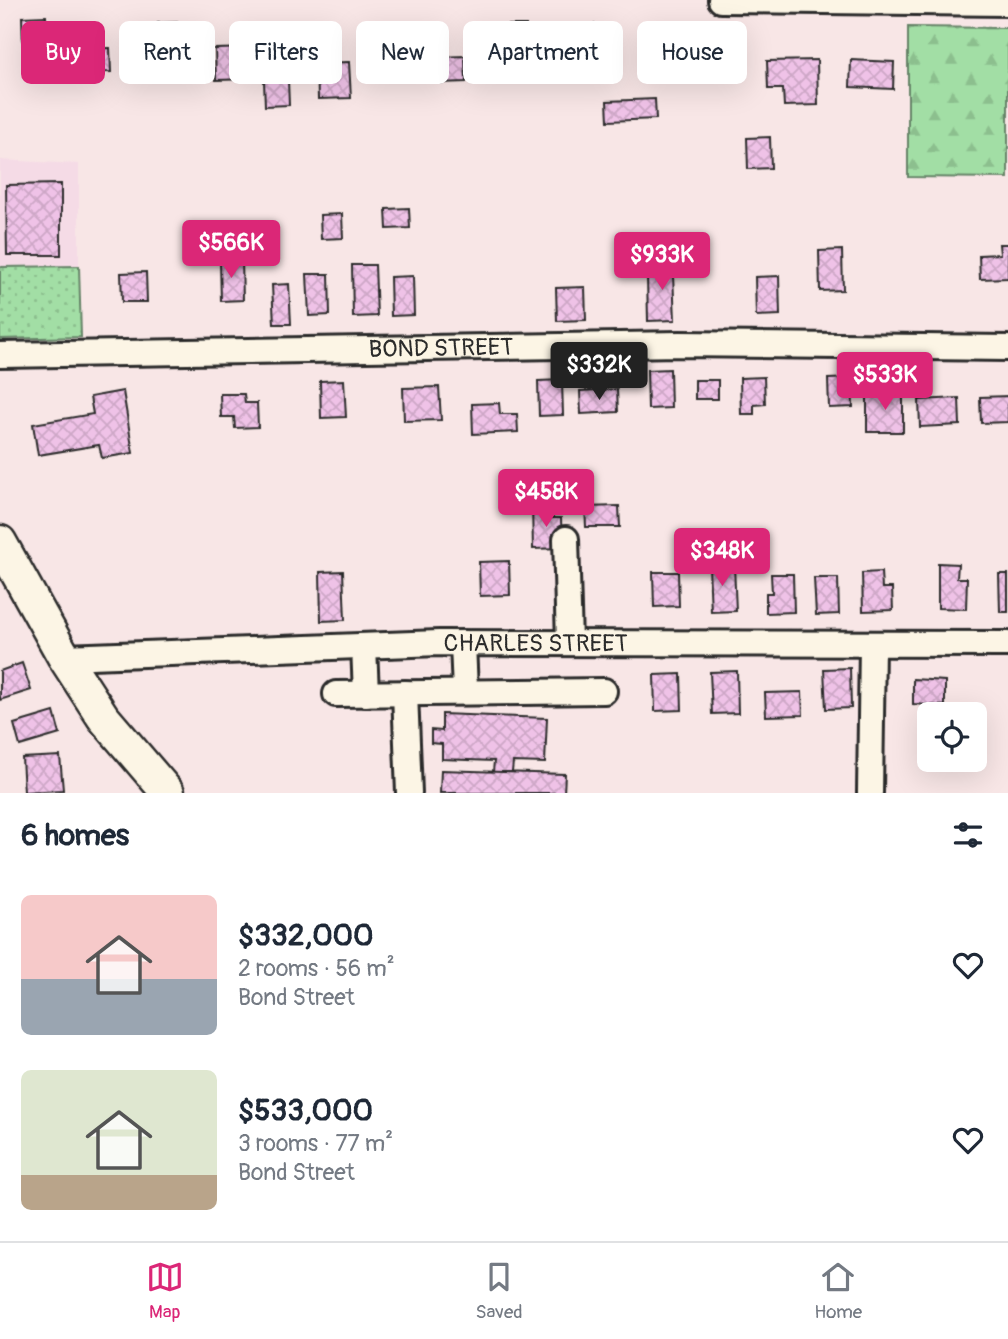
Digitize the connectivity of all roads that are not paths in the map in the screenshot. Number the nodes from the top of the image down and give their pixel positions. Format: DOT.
graph roads {
  1 [pos="721,0"];
  2 [pos="1008,2"];
  3 [pos="1008,348"];
  4 [pos="0,355"];
  5 [pos="566,539"];
  6 [pos="0,542"];
  7 [pos="463,643"];
  8 [pos="569,643"];
  9 [pos="872,644"];
  10 [pos="1008,644"];
  11 [pos="364,646"];
  12 [pos="64,657"];
  13 [pos="604,691"];
  14 [pos="465,692"];
  15 [pos="405,693"];
  16 [pos="336,694"];
  17 [pos="366,694"];
  18 [pos="168,793"];
  19 [pos="409,793"];
  20 [pos="870,793"];
  1 -- 2 [label="street"];
  3 -- 4 [label="street, BOND STREET"];
  5 -- 8 [label="street"];
  6 -- 12 [label="main road"];
  7 -- 8 [label="street, CHARLES STREET"];
  7 -- 11 [label="street, CHARLES STREET"];
  7 -- 14 [label="street"];
  8 -- 9 [label="street, CHARLES STREET"];
  9 -- 10 [label="street, CHARLES STREET"];
  9 -- 20 [label="street"];
  11 -- 12 [label="street, CHARLES STREET"];
  11 -- 17 [label="street"];
  12 -- 18 [label="main road"];
  13 -- 14 [label="street"];
  14 -- 15 [label="street"];
  15 -- 17 [label="street"];
  15 -- 19 [label="street"];
  16 -- 17 [label="street"];
}
